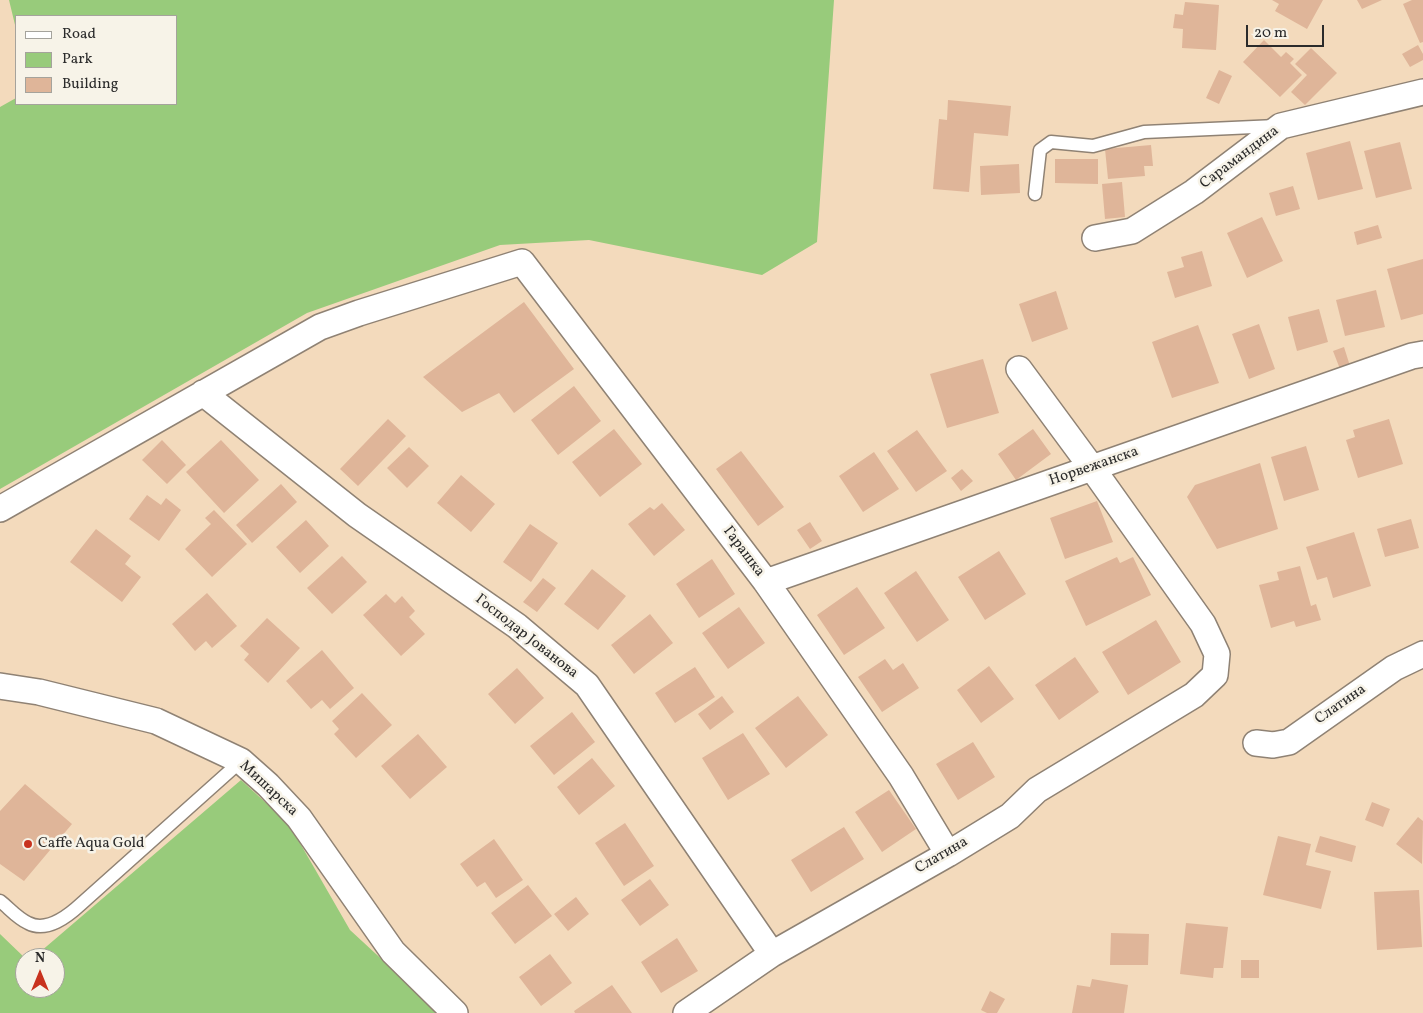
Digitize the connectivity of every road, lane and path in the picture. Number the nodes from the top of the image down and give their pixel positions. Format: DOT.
graph roads {
  1 [pos="1423,92"];
  2 [pos="1281,126"];
  3 [pos="1035,194"];
  4 [pos="1095,238"];
  5 [pos="1423,354"];
  6 [pos="1019,369"];
  7 [pos="203,393"];
  8 [pos="1092,468"];
  9 [pos="0,509"];
  10 [pos="766,582"];
  11 [pos="1423,654"];
  12 [pos="0,686"];
  13 [pos="1256,743"];
  14 [pos="241,761"];
  15 [pos="948,854"];
  16 [pos="0,901"];
  17 [pos="772,954"];
  18 [pos="455,1013"];
  19 [pos="686,1013"];
  1 -- 2 [label="street, Сарамандина"];
  2 -- 3 [label="lane"];
  2 -- 4 [label="street, Сарамандина"];
  5 -- 8 [label="street, Норвежанска"];
  6 -- 8 [label="street, Слатина"];
  7 -- 9 [label="street"];
  7 -- 10 [label="street, Гарашка"];
  7 -- 17 [label="street, Господар Јованова"];
  8 -- 10 [label="street, Норвежанска"];
  8 -- 15 [label="street, Слатина"];
  10 -- 15 [label="street, Гарашка"];
  11 -- 13 [label="street, Слатина"];
  12 -- 14 [label="street, Мишарска"];
  14 -- 16 [label="lane"];
  14 -- 18 [label="street, Мишарска"];
  15 -- 17 [label="street, Слатина"];
  17 -- 19 [label="street, Слатина"];
}
